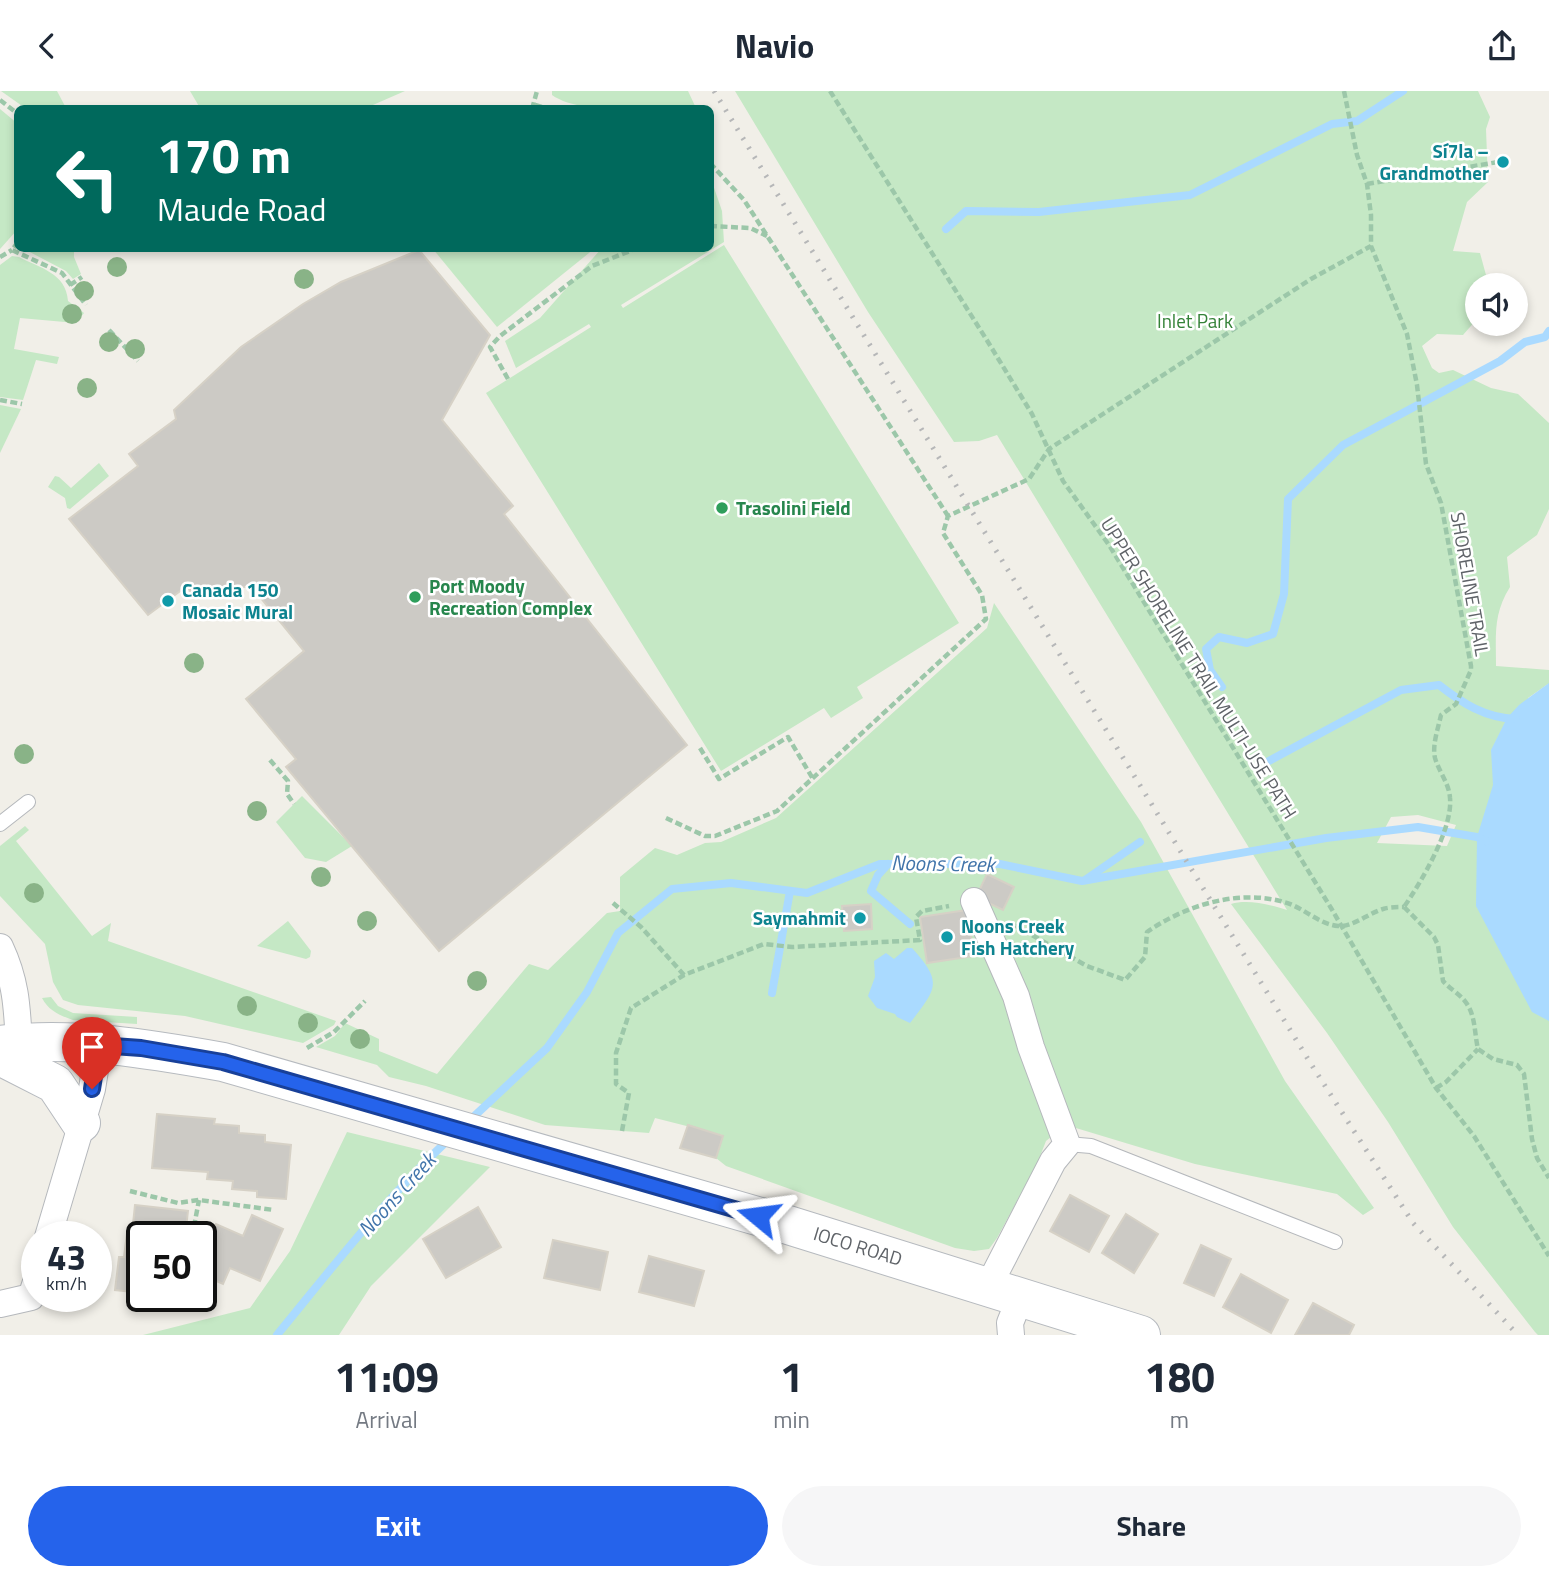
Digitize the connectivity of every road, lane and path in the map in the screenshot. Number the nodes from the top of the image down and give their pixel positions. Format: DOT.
graph roads {
  1 [pos="830,91"];
  2 [pos="1344,91"];
  3 [pos="0,100"];
  4 [pos="14,111"];
  5 [pos="1510,160"];
  6 [pos="714,167"];
  7 [pos="1367,184"];
  8 [pos="714,226"];
  9 [pos="768,237"];
  10 [pos="1371,246"];
  11 [pos="14,247"];
  12 [pos="12,250"];
  13 [pos="16,252"];
  14 [pos="627,252"];
  15 [pos="0,257"];
  16 [pos="82,277"];
  17 [pos="70,285"];
  18 [pos="86,305"];
  19 [pos="109,330"];
  20 [pos="138,361"];
  21 [pos="508,379"];
  22 [pos="0,400"];
  23 [pos="22,404"];
  24 [pos="1049,449"];
  25 [pos="948,516"];
  26 [pos="700,748"];
  27 [pos="270,760"];
  28 [pos="813,779"];
  29 [pos="28,802"];
  30 [pos="295,804"];
  31 [pos="666,818"];
  32 [pos="0,824"];
  33 [pos="974,901"];
  34 [pos="613,903"];
  35 [pos="1404,907"];
  36 [pos="1341,927"];
  37 [pos="0,947"];
  38 [pos="684,975"];
  39 [pos="365,1000"];
  40 [pos="99,1045"];
  41 [pos="6,1048"];
  42 [pos="307,1048"];
  43 [pos="1478,1049"];
  44 [pos="1436,1088"];
  45 [pos="81,1123"];
  46 [pos="622,1131"];
  47 [pos="1067,1144"];
  48 [pos="1549,1178"];
  49 [pos="130,1191"];
  50 [pos="199,1200"];
  51 [pos="274,1210"];
  52 [pos="53,1221"];
  53 [pos="195,1221"];
  54 [pos="1335,1242"];
  55 [pos="1549,1243"];
  56 [pos="1542,1246"];
  57 [pos="1549,1256"];
  58 [pos="1004,1292"];
  59 [pos="21,1299"];
  60 [pos="0,1304"];
  61 [pos="1011,1335"];
  62 [pos="1142,1335"];
  1 -- 24 [label="path, UPPER SHORELINE TRAIL MULTI-USE PATH"];
  2 -- 7 [label="path, SHORELINE TRAIL"];
  3 -- 4 [label="path"];
  5 -- 7 [label="path"];
  6 -- 9 [label="path"];
  7 -- 10 [label="path, SHORELINE TRAIL"];
  8 -- 9 [label="path"];
  9 -- 25 [label="path"];
  10 -- 24 [label="path"];
  10 -- 35 [label="path, SHORELINE TRAIL"];
  11 -- 12 [label="path"];
  12 -- 15 [label="path"];
  13 -- 17 [label="path"];
  14 -- 21 [label="path"];
  16 -- 17 [label="path"];
  17 -- 18 [label="path"];
  19 -- 20 [label="path"];
  22 -- 23 [label="path"];
  24 -- 25 [label="path"];
  24 -- 36 [label="path, UPPER SHORELINE TRAIL MULTI-USE PATH"];
  25 -- 28 [label="path"];
  26 -- 28 [label="path"];
  27 -- 30 [label="path"];
  28 -- 31 [label="path"];
  29 -- 32 [label="lane"];
  33 -- 36 [label="path"];
  33 -- 38 [label="path"];
  33 -- 47 [label="street"];
  34 -- 38 [label="path"];
  35 -- 36 [label="path"];
  35 -- 43 [label="path"];
  36 -- 44 [label="path, UPPER SHORELINE TRAIL MULTI-USE PATH"];
  37 -- 41 [label="street"];
  38 -- 46 [label="path"];
  39 -- 42 [label="path"];
  40 -- 41 [label="main road, IOCO ROAD"];
  40 -- 45 [label="street"];
  40 -- 58 [label="main road, IOCO ROAD"];
  41 -- 45 [label="main road"];
  43 -- 44 [label="path"];
  43 -- 48 [label="path"];
  44 -- 56 [label="path, UPPER SHORELINE TRAIL MULTI-USE PATH"];
  45 -- 52 [label="street"];
  47 -- 54 [label="lane"];
  47 -- 58 [label="street"];
  49 -- 50 [label="path"];
  50 -- 51 [label="path"];
  50 -- 53 [label="path"];
  55 -- 56 [label="path"];
  56 -- 57 [label="path, UPPER SHORELINE TRAIL MULTI-USE PATH"];
  58 -- 61 [label="street"];
  58 -- 62 [label="main road, IOCO ROAD"];
  59 -- 60 [label="street"];
}
